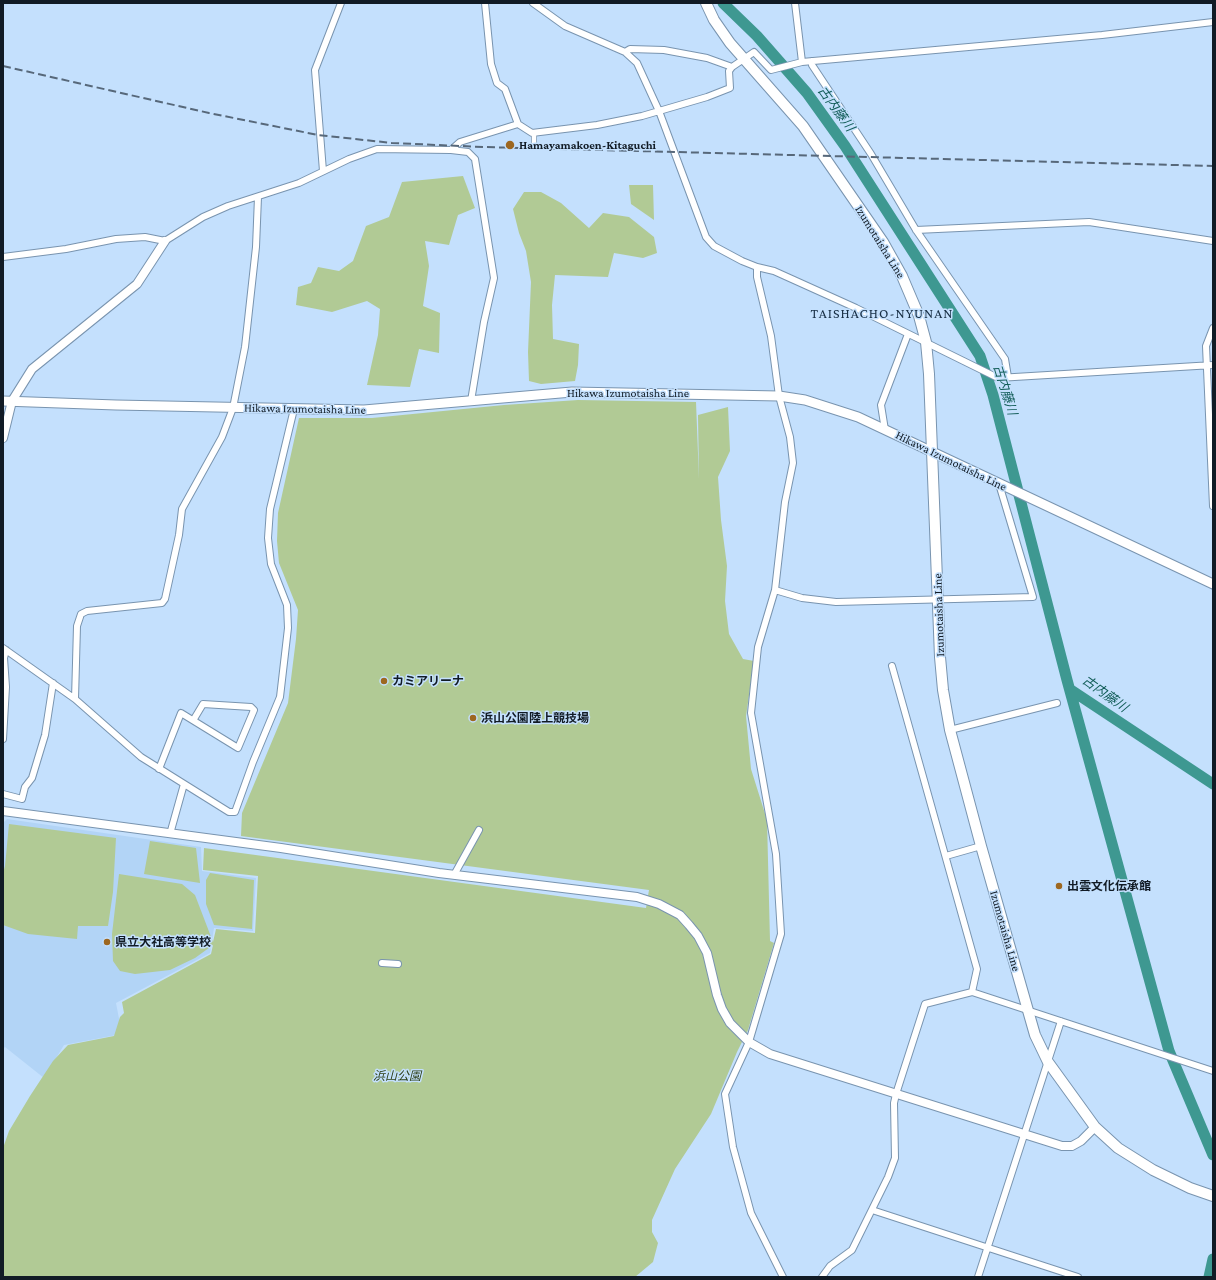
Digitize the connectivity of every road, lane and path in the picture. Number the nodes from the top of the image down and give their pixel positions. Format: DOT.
graph roads {
  1 [pos="341,3"];
  2 [pos="485,3"];
  3 [pos="533,3"];
  4 [pos="706,3"];
  5 [pos="795,3"];
  6 [pos="1213,22"];
  7 [pos="625,52"];
  8 [pos="745,59"];
  9 [pos="812,61"];
  10 [pos="802,62"];
  11 [pos="732,67"];
  12 [pos="659,111"];
  13 [pos="518,124"];
  14 [pos="534,133"];
  15 [pos="534,144"];
  16 [pos="451,150"];
  17 [pos="323,171"];
  18 [pos="258,198"];
  19 [pos="916,230"];
  20 [pos="165,241"];
  21 [pos="1213,241"];
  22 [pos="3,257"];
  23 [pos="757,267"];
  24 [pos="1213,328"];
  25 [pos="908,334"];
  26 [pos="926,342"];
  27 [pos="1211,365"];
  28 [pos="1008,377"];
  29 [pos="779,396"];
  30 [pos="8,401"];
  31 [pos="471,401"];
  32 [pos="233,408"];
  33 [pos="294,409"];
  34 [pos="885,430"];
  35 [pos="3,438"];
  36 [pos="932,452"];
  37 [pos="1001,485"];
  38 [pos="1213,506"];
  39 [pos="1213,584"];
  40 [pos="775,590"];
  41 [pos="938,598"];
  42 [pos="5,649"];
  43 [pos="892,666"];
  44 [pos="53,683"];
  45 [pos="75,699"];
  46 [pos="1057,703"];
  47 [pos="194,719"];
  48 [pos="950,730"];
  49 [pos="3,739"];
  50 [pos="159,769"];
  51 [pos="184,784"];
  52 [pos="3,794"];
  53 [pos="3,811"];
  54 [pos="479,830"];
  55 [pos="170,834"];
  56 [pos="981,846"];
  57 [pos="946,856"];
  58 [pos="454,875"];
  59 [pos="382,962"];
  60 [pos="398,964"];
  61 [pos="972,992"];
  62 [pos="1027,1010"];
  63 [pos="1061,1021"];
  64 [pos="749,1042"];
  65 [pos="1048,1062"];
  66 [pos="1213,1071"];
  67 [pos="896,1094"];
  68 [pos="1095,1127"];
  69 [pos="1024,1135"];
  70 [pos="1213,1196"];
  71 [pos="872,1210"];
  72 [pos="987,1248"];
  73 [pos="783,1277"];
  74 [pos="822,1277"];
  75 [pos="978,1277"];
  76 [pos="1078,1277"];
  1 -- 17 [label="street"];
  2 -- 13 [label="street"];
  3 -- 7 [label="street"];
  4 -- 8 [label="main road, Izumotaisha Line"];
  5 -- 10 [label="street"];
  6 -- 9 [label="street"];
  7 -- 11 [label="street"];
  7 -- 12 [label="street"];
  8 -- 10 [label="street"];
  8 -- 11 [label="street"];
  8 -- 26 [label="main road, Izumotaisha Line"];
  9 -- 10 [label="street"];
  9 -- 19 [label="street"];
  11 -- 12 [label="street"];
  12 -- 14 [label="street"];
  12 -- 23 [label="street"];
  13 -- 14 [label="street"];
  13 -- 16 [label="street"];
  14 -- 15 [label="street"];
  16 -- 17 [label="street"];
  16 -- 31 [label="street"];
  17 -- 18 [label="street"];
  18 -- 20 [label="street"];
  18 -- 32 [label="street"];
  19 -- 21 [label="street"];
  19 -- 28 [label="street"];
  20 -- 22 [label="street"];
  20 -- 30 [label="street"];
  23 -- 25 [label="street"];
  23 -- 29 [label="street"];
  24 -- 27 [label="street"];
  25 -- 26 [label="street"];
  25 -- 34 [label="street"];
  26 -- 28 [label="street"];
  26 -- 36 [label="main road, Izumotaisha Line"];
  27 -- 28 [label="street"];
  27 -- 38 [label="street"];
  29 -- 31 [label="main road, Hikawa Izumotaisha Line"];
  29 -- 34 [label="main road, Hikawa Izumotaisha Line"];
  29 -- 40 [label="street"];
  30 -- 32 [label="main road, Hikawa Izumotaisha Line"];
  30 -- 35 [label="street"];
  31 -- 33 [label="main road, Hikawa Izumotaisha Line"];
  32 -- 33 [label="main road, Hikawa Izumotaisha Line"];
  32 -- 45 [label="street"];
  33 -- 51 [label="street"];
  34 -- 36 [label="main road, Hikawa Izumotaisha Line"];
  36 -- 37 [label="main road, Hikawa Izumotaisha Line"];
  36 -- 41 [label="main road, Izumotaisha Line"];
  37 -- 39 [label="main road, Hikawa Izumotaisha Line"];
  37 -- 41 [label="street"];
  40 -- 41 [label="street"];
  40 -- 64 [label="street"];
  41 -- 48 [label="main road, Izumotaisha Line"];
  42 -- 44 [label="street"];
  42 -- 49 [label="street"];
  43 -- 57 [label="street"];
  44 -- 45 [label="street"];
  44 -- 52 [label="street"];
  45 -- 50 [label="street"];
  46 -- 48 [label="street"];
  47 -- 47 [label="street"];
  47 -- 50 [label="street"];
  48 -- 56 [label="main road, Izumotaisha Line"];
  50 -- 51 [label="street"];
  51 -- 55 [label="street"];
  53 -- 55 [label="street"];
  54 -- 58 [label="street"];
  55 -- 58 [label="street"];
  56 -- 57 [label="street"];
  56 -- 62 [label="main road, Izumotaisha Line"];
  57 -- 61 [label="street"];
  58 -- 64 [label="street"];
  59 -- 60 [label="street"];
  61 -- 62 [label="street"];
  61 -- 67 [label="street"];
  62 -- 63 [label="street"];
  62 -- 65 [label="main road, Izumotaisha Line"];
  63 -- 65 [label="street"];
  63 -- 66 [label="street"];
  64 -- 67 [label="street"];
  64 -- 73 [label="street"];
  65 -- 68 [label="main road, Izumotaisha Line"];
  65 -- 69 [label="street"];
  67 -- 69 [label="street"];
  67 -- 71 [label="street"];
  68 -- 69 [label="street"];
  68 -- 70 [label="main road, Izumotaisha Line"];
  69 -- 72 [label="street"];
  71 -- 72 [label="street"];
  71 -- 74 [label="street"];
  72 -- 75 [label="street"];
  72 -- 76 [label="street"];
}
